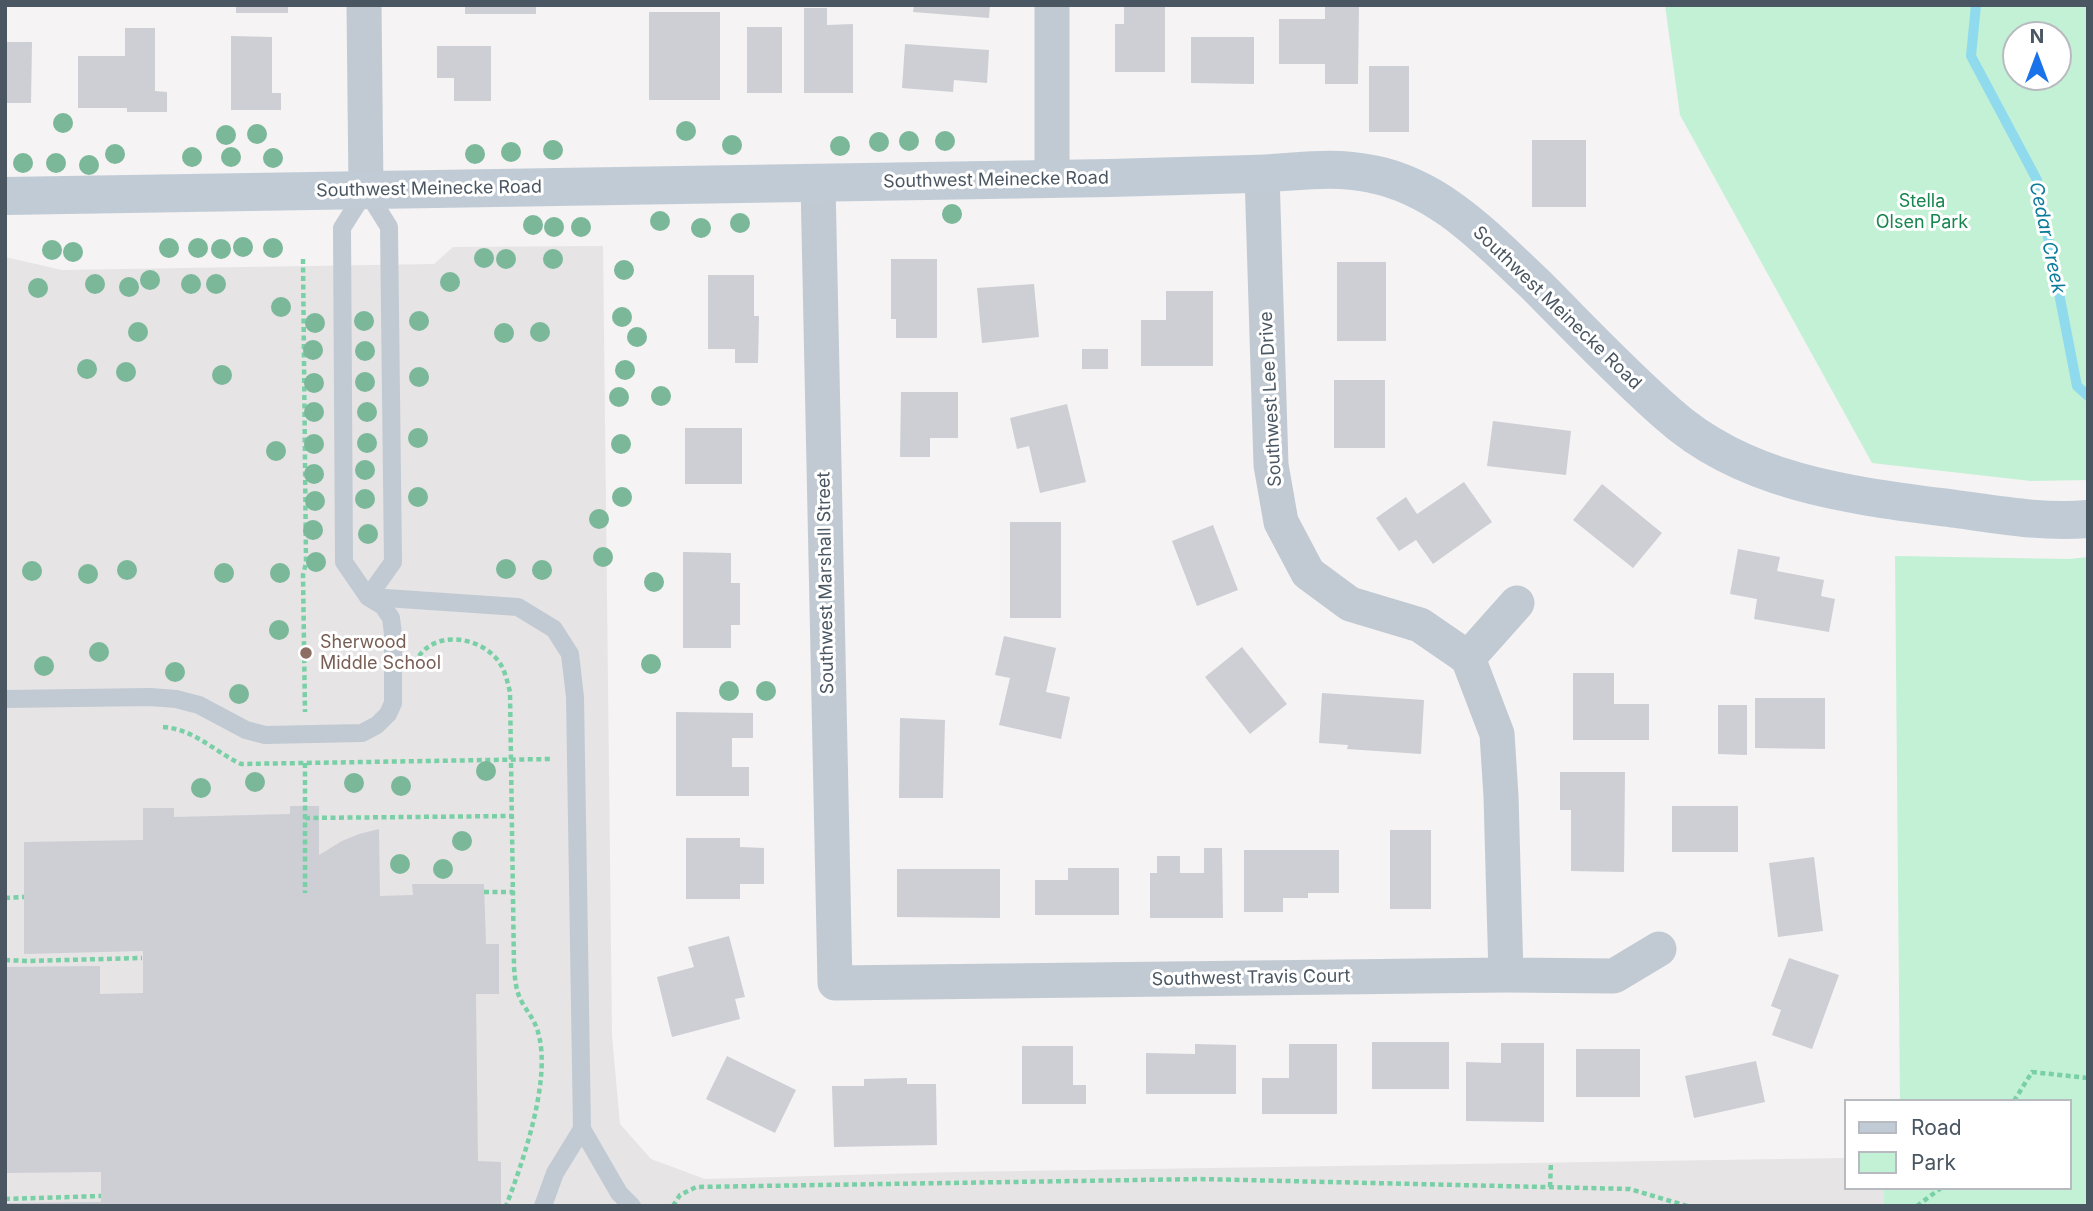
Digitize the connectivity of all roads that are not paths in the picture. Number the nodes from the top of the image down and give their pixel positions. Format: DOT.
graph roads {
  1 [pos="364,5"];
  2 [pos="1052,5"];
  3 [pos="1262,174"];
  4 [pos="1052,179"];
  5 [pos="818,183"];
  6 [pos="366,190"];
  7 [pos="5,196"];
  8 [pos="2088,519"];
  9 [pos="368,597"];
  10 [pos="1517,603"];
  11 [pos="1468,658"];
  12 [pos="5,699"];
  13 [pos="1659,949"];
  14 [pos="1506,975"];
  15 [pos="835,983"];
  16 [pos="582,1129"];
  17 [pos="543,1206"];
  18 [pos="632,1206"];
  1 -- 6 [label="street"];
  2 -- 4 [label="street"];
  3 -- 4 [label="main road, Southwest Meinecke Road"];
  3 -- 8 [label="main road, Southwest Meinecke Road"];
  3 -- 11 [label="street, Southwest Lee Drive"];
  4 -- 5 [label="main road, Southwest Meinecke Road"];
  5 -- 6 [label="main road, Southwest Meinecke Road"];
  5 -- 15 [label="street, Southwest Marshall Street"];
  6 -- 7 [label="main road, Southwest Meinecke Road"];
  6 -- 9 [label="lane"];
  6 -- 9 [label="lane"];
  9 -- 12 [label="lane"];
  9 -- 16 [label="lane"];
  10 -- 11 [label="street"];
  11 -- 14 [label="street"];
  13 -- 14 [label="street, Southwest Travis Court"];
  14 -- 15 [label="street, Southwest Travis Court"];
  16 -- 17 [label="lane"];
  16 -- 18 [label="lane"];
}
